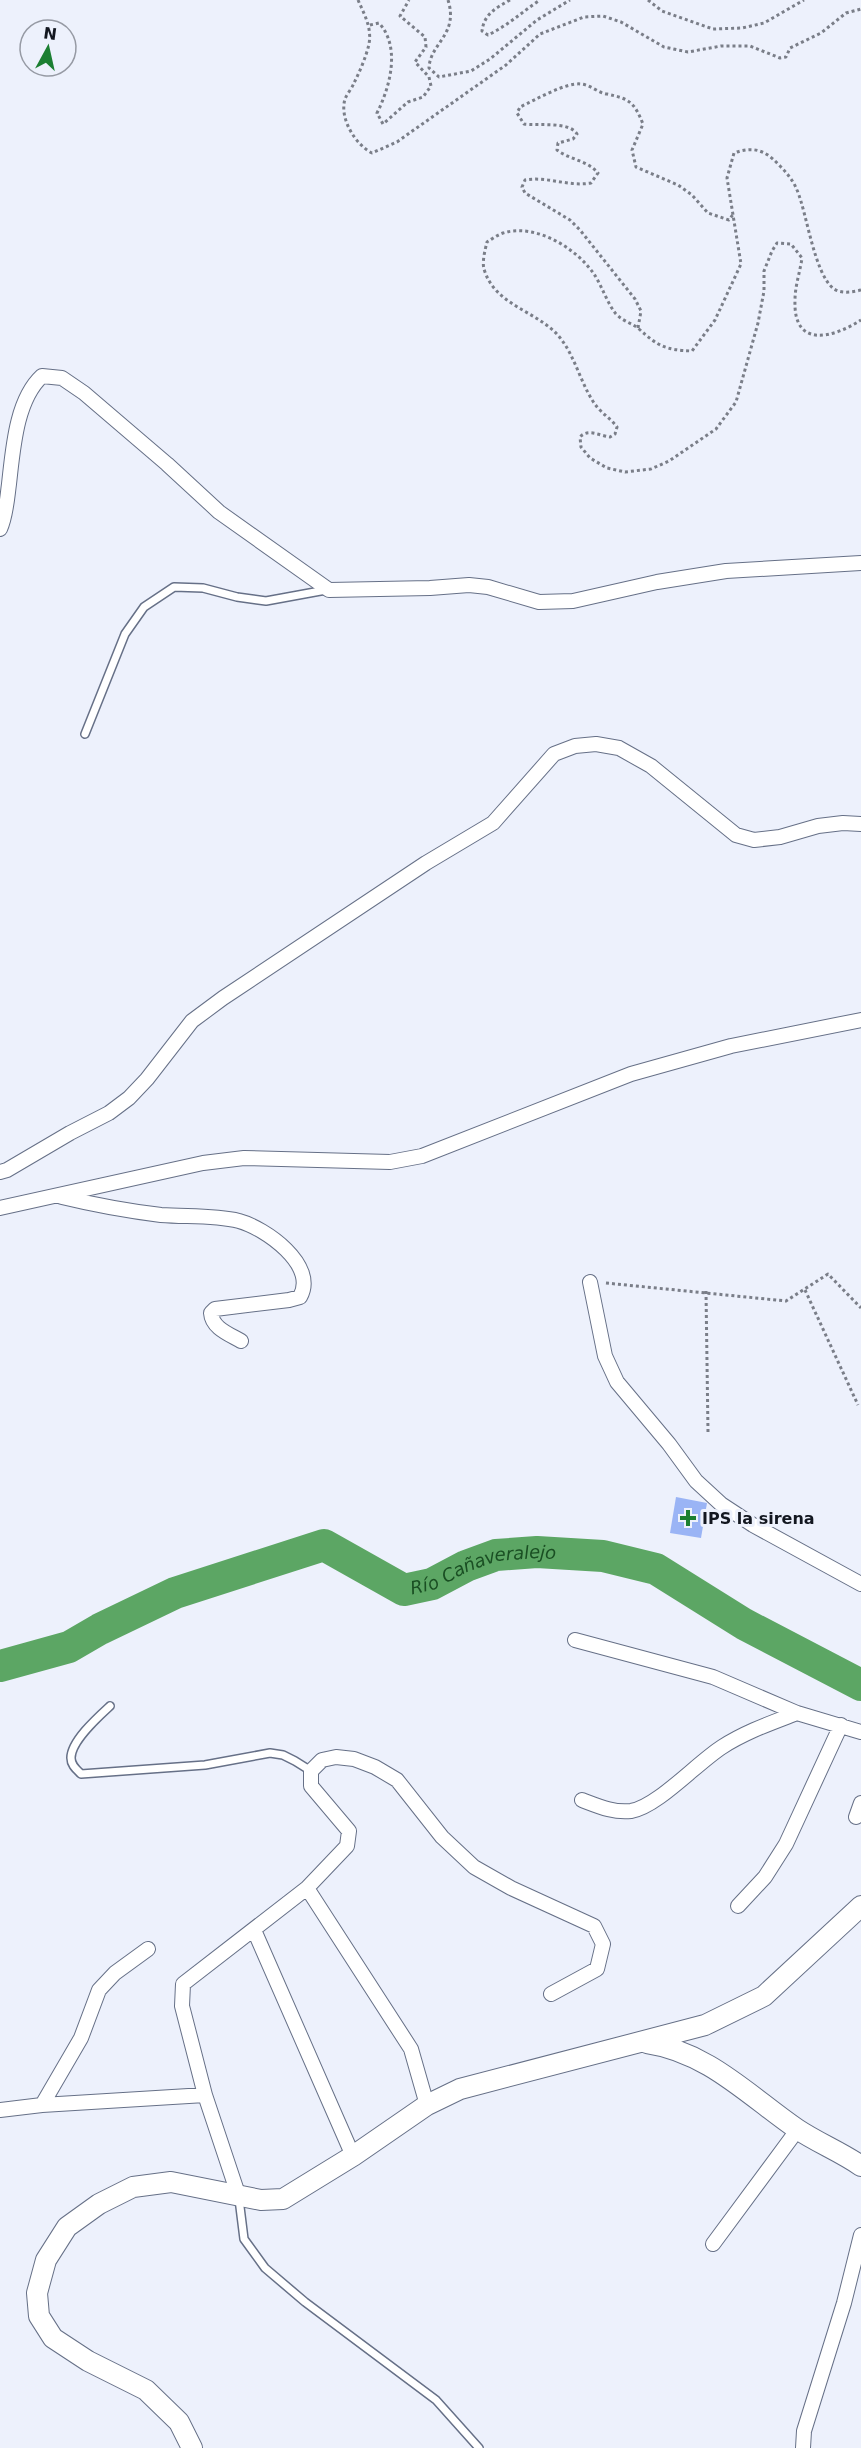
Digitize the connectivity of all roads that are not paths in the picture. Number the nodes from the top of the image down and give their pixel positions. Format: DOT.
graph roads {
  1 [pos="0,529"];
  2 [pos="861,563"];
  3 [pos="329,590"];
  4 [pos="85,734"];
  5 [pos="861,824"];
  6 [pos="861,1020"];
  7 [pos="0,1172"];
  8 [pos="57,1196"];
  9 [pos="0,1208"];
  10 [pos="590,1282"];
  11 [pos="240,1341"];
  12 [pos="861,1584"];
  13 [pos="575,1640"];
  14 [pos="110,1706"];
  15 [pos="797,1713"];
  16 [pos="841,1725"];
  17 [pos="861,1732"];
  18 [pos="311,1771"];
  19 [pos="582,1800"];
  20 [pos="861,1803"];
  21 [pos="856,1817"];
  22 [pos="308,1888"];
  23 [pos="738,1906"];
  24 [pos="861,1906"];
  25 [pos="254,1930"];
  26 [pos="148,1949"];
  27 [pos="551,1994"];
  28 [pos="642,2043"];
  29 [pos="205,2095"];
  30 [pos="426,2104"];
  31 [pos="42,2105"];
  32 [pos="0,2110"];
  33 [pos="798,2129"];
  34 [pos="353,2156"];
  35 [pos="860,2163"];
  36 [pos="239,2197"];
  37 [pos="861,2235"];
  38 [pos="713,2244"];
  39 [pos="192,2448"];
  40 [pos="479,2448"];
  41 [pos="803,2448"];
  1 -- 3 [label="street"];
  2 -- 3 [label="street"];
  3 -- 4 [label="lane"];
  5 -- 7 [label="street"];
  6 -- 8 [label="street"];
  8 -- 9 [label="street"];
  8 -- 11 [label="street"];
  10 -- 12 [label="street"];
  13 -- 15 [label="street"];
  14 -- 18 [label="lane"];
  15 -- 16 [label="street"];
  15 -- 19 [label="street"];
  16 -- 17 [label="street"];
  16 -- 23 [label="street"];
  18 -- 22 [label="street"];
  18 -- 27 [label="street"];
  20 -- 21 [label="street"];
  22 -- 25 [label="street"];
  22 -- 30 [label="street"];
  24 -- 28 [label="street"];
  25 -- 29 [label="street"];
  25 -- 34 [label="street"];
  26 -- 31 [label="street"];
  28 -- 30 [label="street"];
  28 -- 33 [label="street"];
  29 -- 31 [label="street"];
  29 -- 36 [label="street"];
  30 -- 34 [label="street"];
  31 -- 32 [label="street"];
  33 -- 35 [label="street"];
  33 -- 38 [label="street"];
  34 -- 36 [label="street"];
  36 -- 39 [label="street"];
  36 -- 40 [label="lane"];
  37 -- 41 [label="street"];
}
